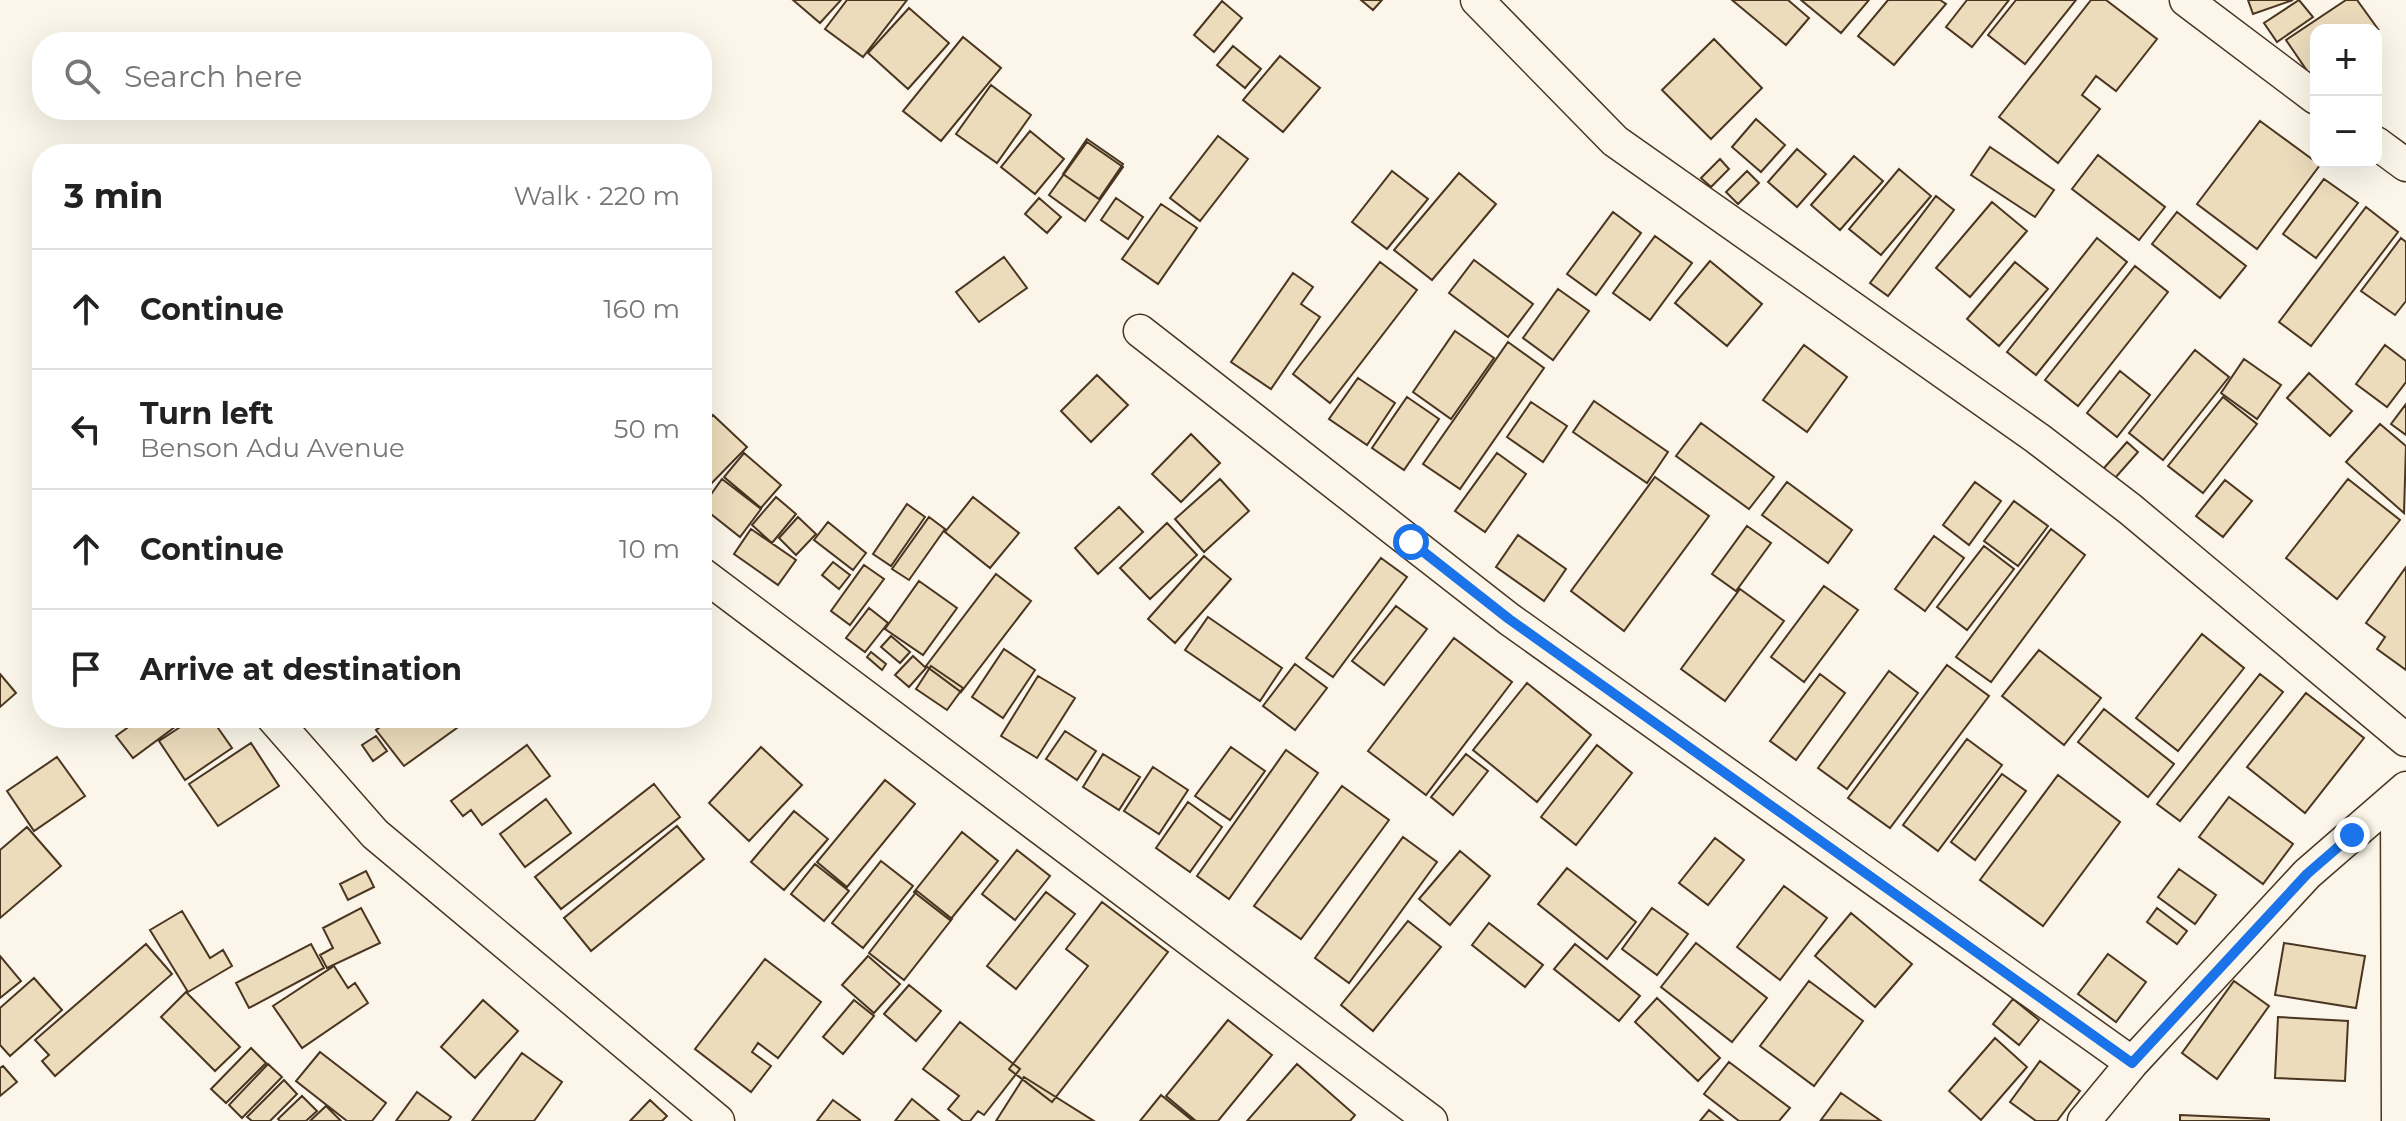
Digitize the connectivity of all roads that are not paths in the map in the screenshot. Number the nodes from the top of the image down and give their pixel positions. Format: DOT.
graph roads {
  1 [pos="1477,0"];
  2 [pos="2186,0"];
  3 [pos="2313,96"];
  4 [pos="2382,147"];
  5 [pos="2406,165"];
  6 [pos="1140,331"];
  7 [pos="712,582"];
  8 [pos="282,728"];
  9 [pos="2406,740"];
  10 [pos="2401,792"];
  11 [pos="2132,1063"];
  12 [pos="718,1121"];
  13 [pos="1431,1121"];
  14 [pos="2084,1121"];
  15 [pos="2398,1121"];
  1 -- 9 [label="street"];
  2 -- 3 [label="street"];
  4 -- 5 [label="street"];
  6 -- 11 [label="street"];
  7 -- 13 [label="street"];
  8 -- 12 [label="street"];
  10 -- 11 [label="street"];
  10 -- 15 [label="street"];
  11 -- 14 [label="street"];
}
